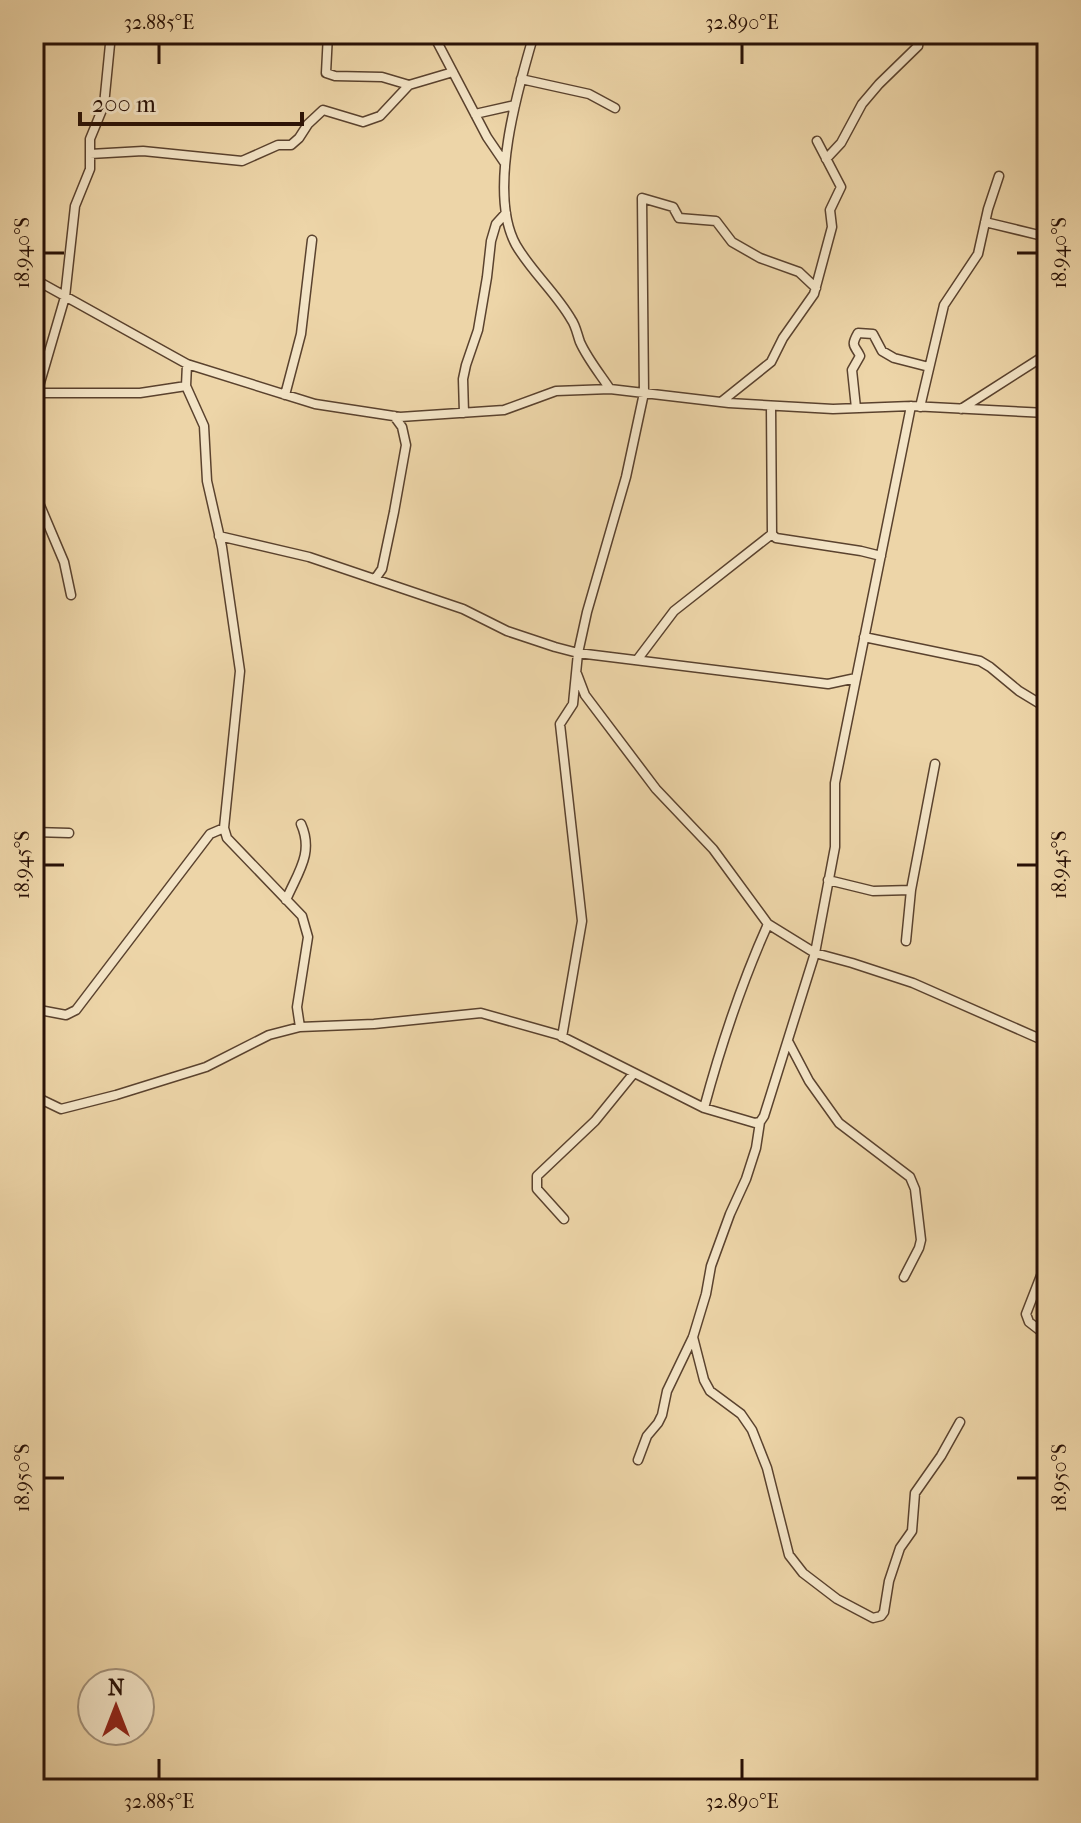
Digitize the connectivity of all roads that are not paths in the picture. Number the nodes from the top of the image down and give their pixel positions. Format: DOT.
graph roads {
  1 [pos="111,34"];
  2 [pos="328,34"];
  3 [pos="433,34"];
  4 [pos="534,34"];
  5 [pos="920,34"];
  6 [pos="453,72"];
  7 [pos="521,79"];
  8 [pos="409,85"];
  9 [pos="515,105"];
  10 [pos="615,108"];
  11 [pos="475,114"];
  12 [pos="817,141"];
  13 [pos="90,154"];
  14 [pos="826,159"];
  15 [pos="505,163"];
  16 [pos="999,176"];
  17 [pos="506,213"];
  18 [pos="985,222"];
  19 [pos="1047,237"];
  20 [pos="312,240"];
  21 [pos="34,279"];
  22 [pos="816,288"];
  23 [pos="65,297"];
  24 [pos="1047,354"];
  25 [pos="187,364"];
  26 [pos="929,367"];
  27 [pos="186,386"];
  28 [pos="610,389"];
  29 [pos="36,393"];
  30 [pos="644,393"];
  31 [pos="285,395"];
  32 [pos="721,402"];
  33 [pos="771,406"];
  34 [pos="915,406"];
  35 [pos="856,408"];
  36 [pos="961,409"];
  37 [pos="464,413"];
  38 [pos="1047,413"];
  39 [pos="34,415"];
  40 [pos="394,416"];
  41 [pos="34,486"];
  42 [pos="772,534"];
  43 [pos="219,536"];
  44 [pos="881,556"];
  45 [pos="375,579"];
  46 [pos="71,595"];
  47 [pos="864,637"];
  48 [pos="578,653"];
  49 [pos="637,660"];
  50 [pos="576,674"];
  51 [pos="856,678"];
  52 [pos="1047,708"];
  53 [pos="935,764"];
  54 [pos="301,824"];
  55 [pos="224,828"];
  56 [pos="34,832"];
  57 [pos="69,833"];
  58 [pos="828,880"];
  59 [pos="911,890"];
  60 [pos="286,900"];
  61 [pos="768,924"];
  62 [pos="906,941"];
  63 [pos="815,953"];
  64 [pos="34,1009"];
  65 [pos="300,1027"];
  66 [pos="562,1037"];
  67 [pos="788,1040"];
  68 [pos="1047,1042"];
  69 [pos="634,1073"];
  70 [pos="34,1096"];
  71 [pos="704,1108"];
  72 [pos="760,1122"];
  73 [pos="564,1219"];
  74 [pos="1047,1255"];
  75 [pos="904,1277"];
  76 [pos="1047,1336"];
  77 [pos="693,1337"];
  78 [pos="960,1422"];
  79 [pos="638,1460"];
  1 -- 13 [label="street"];
  2 -- 8 [label="street"];
  3 -- 6 [label="street"];
  4 -- 7 [label="street"];
  5 -- 14 [label="street"];
  6 -- 8 [label="street"];
  6 -- 11 [label="street"];
  7 -- 9 [label="street"];
  7 -- 10 [label="street"];
  8 -- 13 [label="street"];
  9 -- 11 [label="street"];
  9 -- 15 [label="street"];
  11 -- 15 [label="street"];
  12 -- 14 [label="street"];
  13 -- 23 [label="street"];
  14 -- 22 [label="street"];
  15 -- 17 [label="street"];
  16 -- 18 [label="street"];
  17 -- 28 [label="street"];
  17 -- 37 [label="street"];
  18 -- 19 [label="street"];
  18 -- 26 [label="street"];
  20 -- 31 [label="street"];
  21 -- 23 [label="street"];
  22 -- 30 [label="street"];
  22 -- 32 [label="street"];
  23 -- 25 [label="street"];
  23 -- 29 [label="street"];
  24 -- 36 [label="street"];
  25 -- 27 [label="street"];
  25 -- 31 [label="street"];
  26 -- 34 [label="street"];
  26 -- 35 [label="street"];
  27 -- 29 [label="street"];
  27 -- 43 [label="street"];
  28 -- 30 [label="street"];
  28 -- 37 [label="street"];
  29 -- 39 [label="street"];
  30 -- 32 [label="street"];
  30 -- 48 [label="street"];
  31 -- 40 [label="street"];
  32 -- 33 [label="street"];
  33 -- 35 [label="street"];
  33 -- 42 [label="street"];
  34 -- 35 [label="street"];
  34 -- 36 [label="street"];
  34 -- 44 [label="street"];
  36 -- 38 [label="street"];
  37 -- 40 [label="street"];
  40 -- 45 [label="street"];
  41 -- 46 [label="street"];
  42 -- 44 [label="street"];
  42 -- 49 [label="street"];
  43 -- 45 [label="street"];
  43 -- 55 [label="street"];
  44 -- 47 [label="street"];
  45 -- 48 [label="street"];
  47 -- 51 [label="street"];
  47 -- 52 [label="street"];
  48 -- 49 [label="street"];
  48 -- 50 [label="street"];
  49 -- 51 [label="street"];
  50 -- 61 [label="street"];
  50 -- 66 [label="street"];
  51 -- 58 [label="street"];
  53 -- 59 [label="street"];
  54 -- 60 [label="street"];
  55 -- 60 [label="street"];
  55 -- 64 [label="street"];
  56 -- 57 [label="street"];
  58 -- 59 [label="street"];
  58 -- 63 [label="street"];
  59 -- 62 [label="street"];
  60 -- 65 [label="street"];
  61 -- 63 [label="street"];
  61 -- 71 [label="street"];
  63 -- 67 [label="street"];
  63 -- 68 [label="street"];
  65 -- 66 [label="street"];
  65 -- 70 [label="street"];
  66 -- 69 [label="street"];
  67 -- 72 [label="street"];
  67 -- 75 [label="street"];
  69 -- 71 [label="street"];
  69 -- 73 [label="street"];
  71 -- 72 [label="street"];
  72 -- 77 [label="street"];
  74 -- 76 [label="street"];
  77 -- 78 [label="street"];
  77 -- 79 [label="street"];
}
